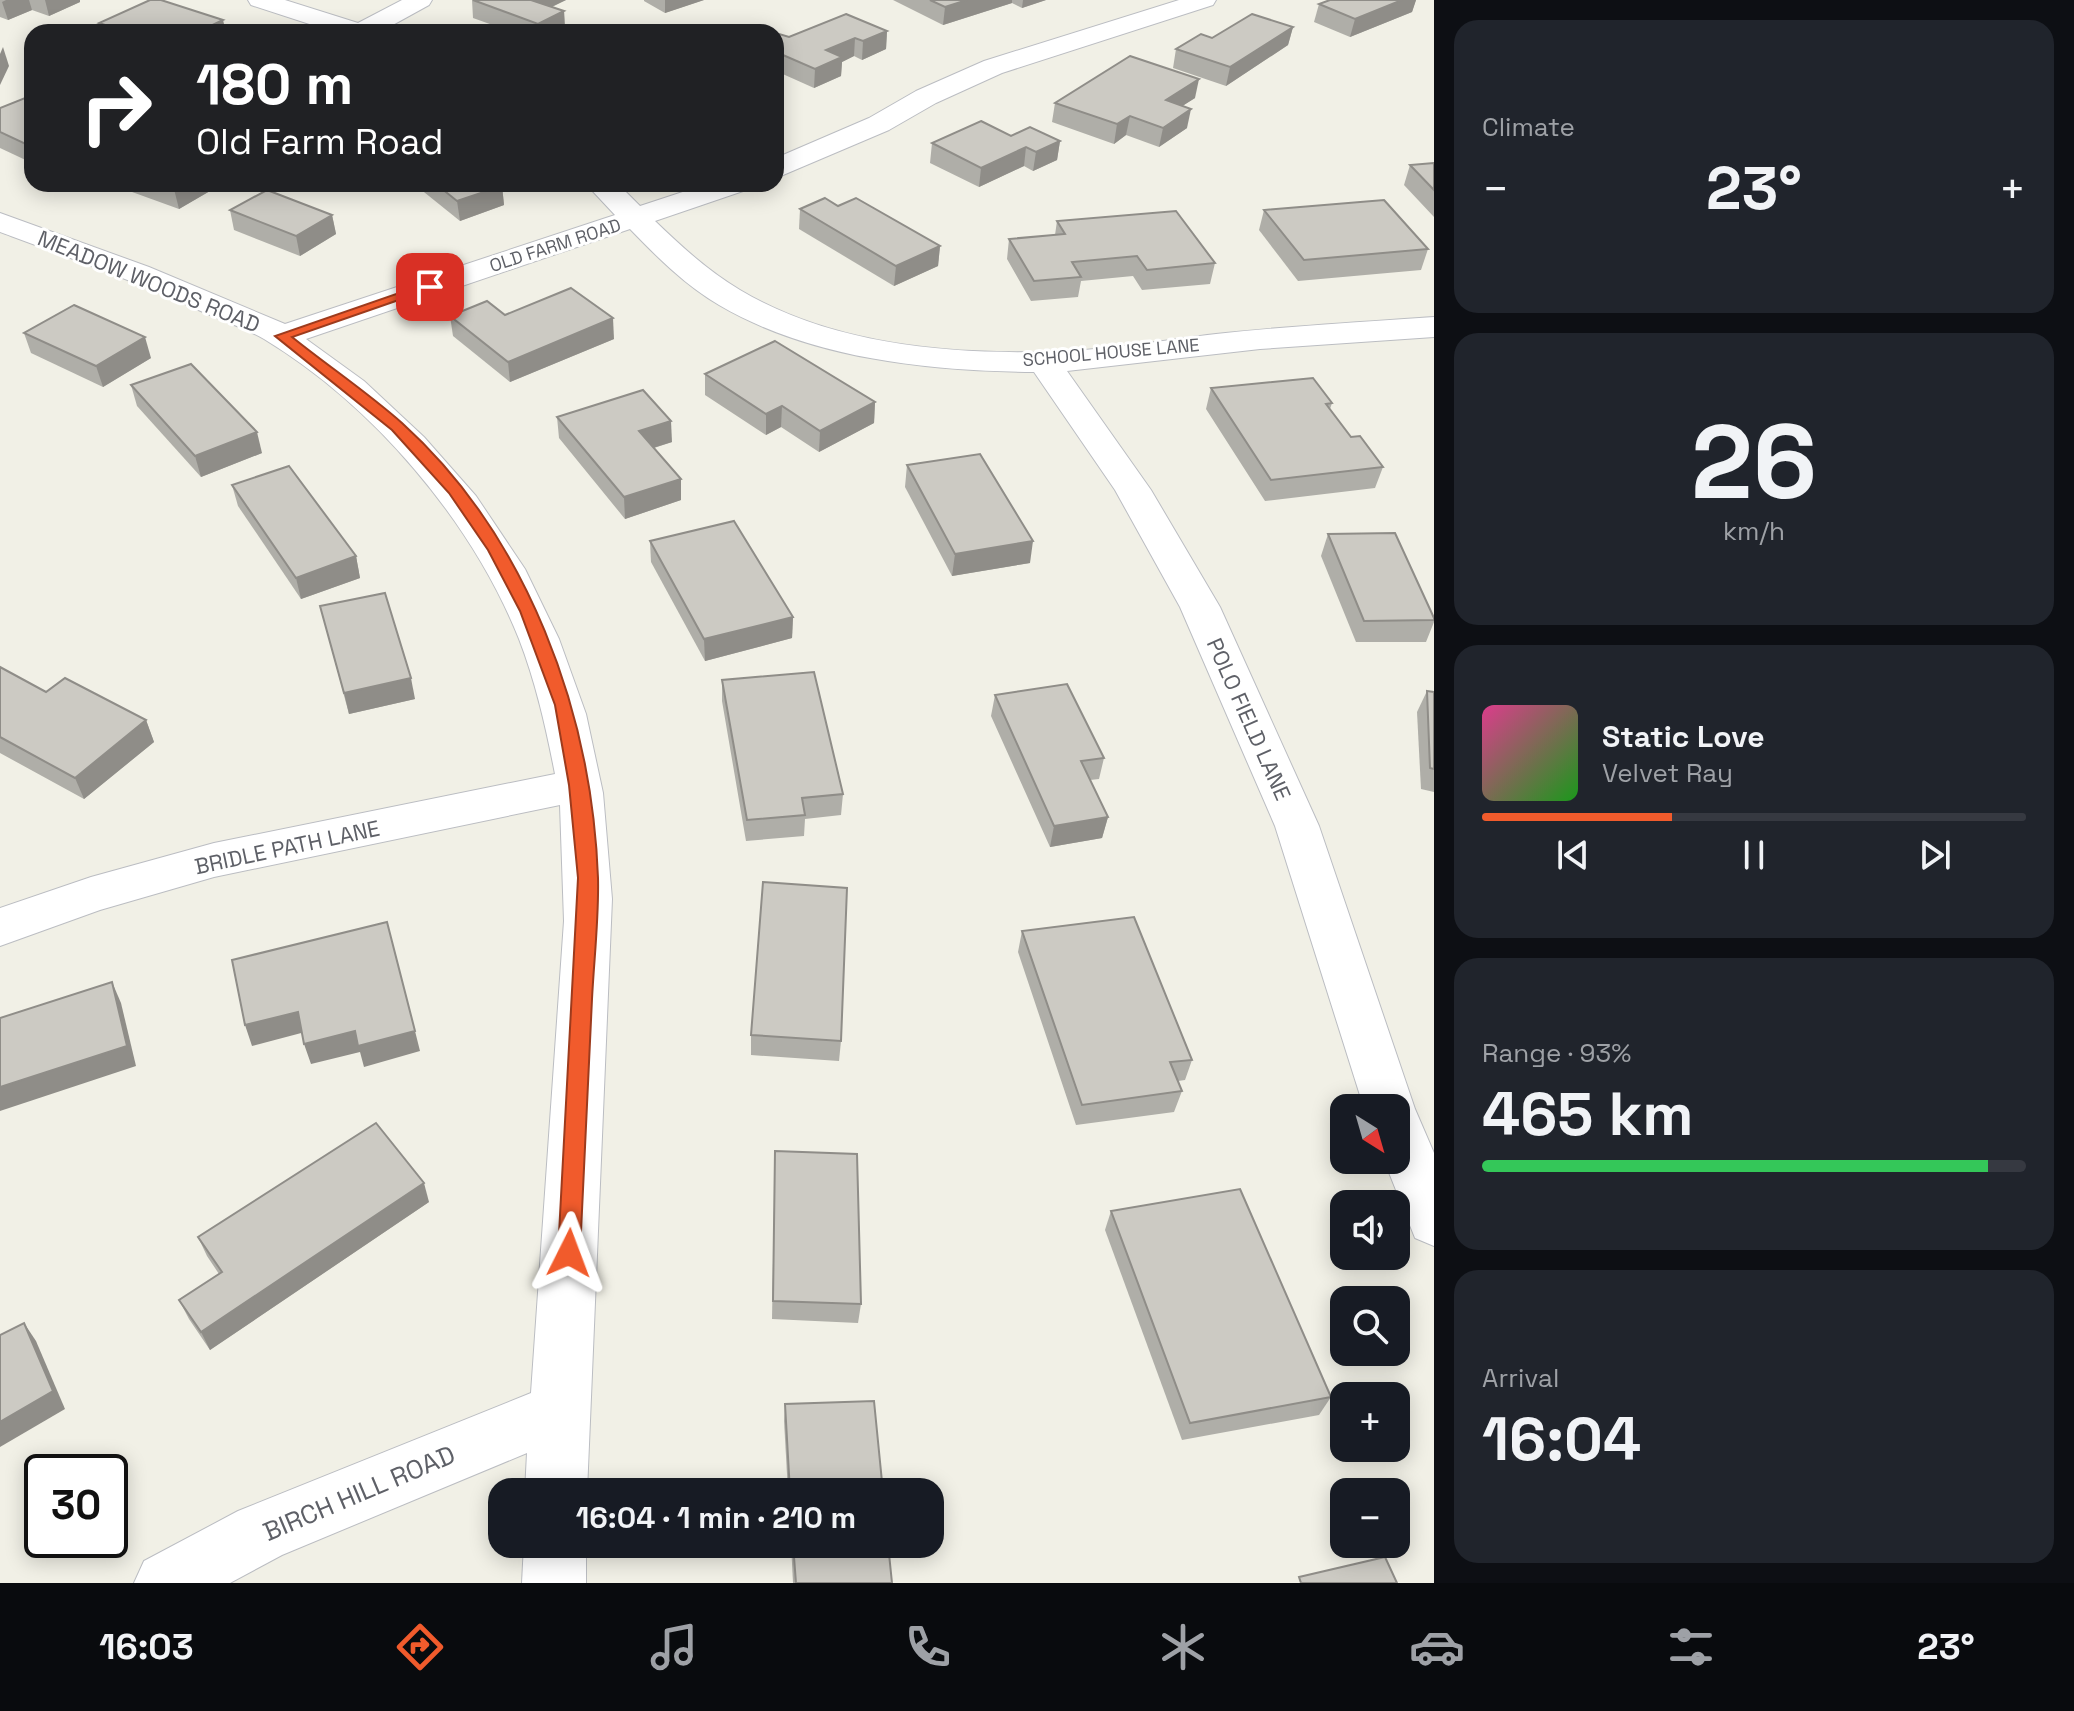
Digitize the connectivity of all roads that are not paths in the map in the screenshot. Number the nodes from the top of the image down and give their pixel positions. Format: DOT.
graph roads {
  1 [pos="260,0"];
  2 [pos="420,0"];
  3 [pos="1204,0"];
  4 [pos="335,24"];
  5 [pos="375,24"];
  6 [pos="784,166"];
  7 [pos="609,192"];
  8 [pos="712,192"];
  9 [pos="636,218"];
  10 [pos="0,222"];
  11 [pos="1434,327"];
  12 [pos="282,336"];
  13 [pos="1044,362"];
  14 [pos="578,785"];
  15 [pos="0,927"];
  16 [pos="1385,1094"];
  17 [pos="1410,1159"];
  18 [pos="1434,1221"];
  19 [pos="557,1411"];
  20 [pos="556,1478"];
  21 [pos="555,1558"];
  22 [pos="166,1583"];
  23 [pos="554,1583"];
  1 -- 4 [label="street"];
  2 -- 5 [label="street"];
  3 -- 6 [label="street"];
  7 -- 9 [label="street, SCHOOL HOUSE LANE"];
  8 -- 9 [label="street, OLD FARM ROAD"];
  9 -- 12 [label="street, OLD FARM ROAD"];
  9 -- 13 [label="street, SCHOOL HOUSE LANE"];
  10 -- 12 [label="street, MEADOW WOODS ROAD"];
  11 -- 13 [label="street, SCHOOL HOUSE LANE"];
  12 -- 14 [label="street, MEADOW WOODS ROAD"];
  13 -- 16 [label="street, POLO FIELD LANE"];
  14 -- 15 [label="street, BRIDLE PATH LANE"];
  14 -- 19 [label="street, MEADOW WOODS ROAD"];
  17 -- 18 [label="street"];
  19 -- 20 [label="street, MEADOW WOODS ROAD"];
  19 -- 22 [label="street, BIRCH HILL ROAD"];
  21 -- 23 [label="street"];
}
